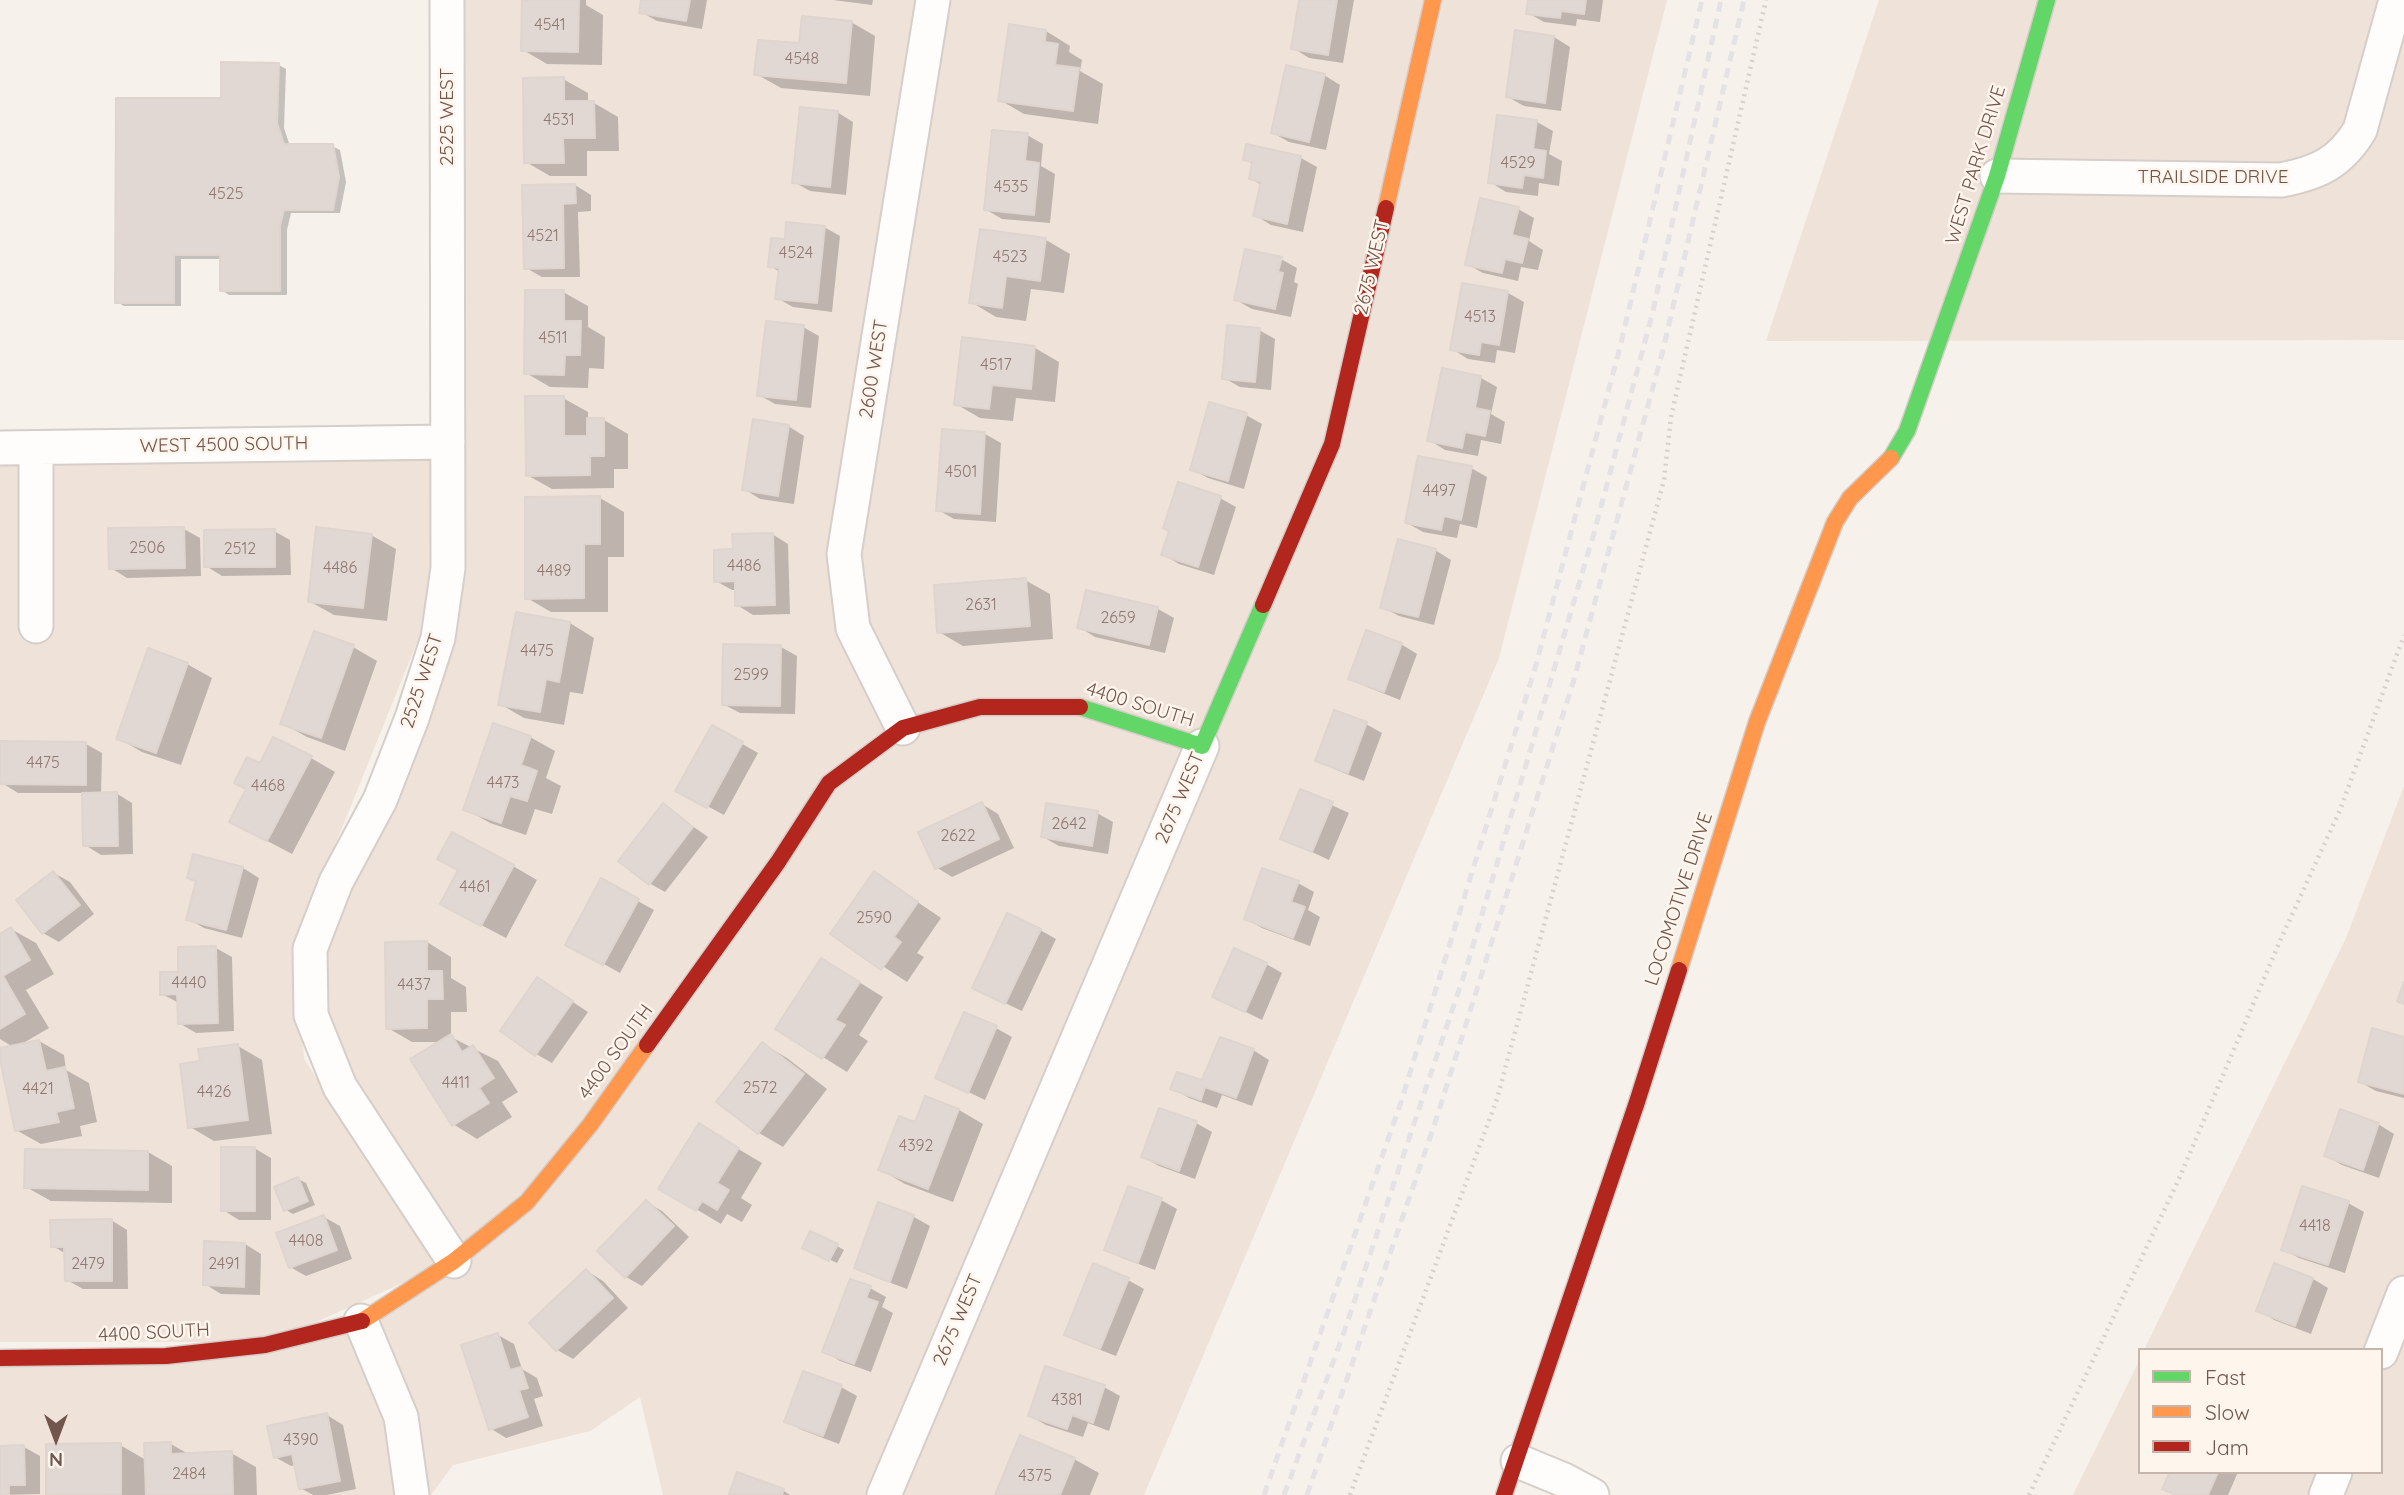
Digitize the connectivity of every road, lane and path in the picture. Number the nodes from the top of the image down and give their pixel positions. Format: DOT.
graph roads {
  1 [pos="447,0"];
  2 [pos="933,0"];
  3 [pos="1433,0"];
  4 [pos="1766,0"];
  5 [pos="2047,0"];
  6 [pos="2396,0"];
  7 [pos="1997,176"];
  8 [pos="1940,340"];
  9 [pos="448,442"];
  10 [pos="0,448"];
  11 [pos="36,448"];
  12 [pos="36,626"];
  13 [pos="2404,635"];
  14 [pos="903,728"];
  15 [pos="1202,746"];
  16 [pos="454,1261"];
  17 [pos="2404,1293"];
  18 [pos="361,1321"];
  19 [pos="2383,1348"];
  20 [pos="0,1357"];
  21 [pos="1518,1461"];
  22 [pos="2334,1474"];
  23 [pos="412,1495"];
  24 [pos="884,1495"];
  25 [pos="1350,1495"];
  26 [pos="1504,1495"];
  27 [pos="1592,1495"];
  28 [pos="2029,1495"];
  29 [pos="2326,1495"];
  1 -- 9 [label="street, 2525 WEST"];
  2 -- 14 [label="street, 2600 WEST"];
  3 -- 15 [label="street, 2675 WEST"];
  4 -- 25 [label="path"];
  5 -- 7 [label="street, WEST PARK DRIVE"];
  6 -- 7 [label="street, TRAILSIDE DRIVE"];
  7 -- 8 [label="street, WEST PARK DRIVE"];
  8 -- 21 [label="street, LOCOMOTIVE DRIVE"];
  9 -- 11 [label="street, WEST 4500 SOUTH"];
  9 -- 16 [label="street, 2525 WEST"];
  10 -- 11 [label="street, WEST 4500 SOUTH"];
  11 -- 12 [label="street"];
  13 -- 28 [label="path"];
  14 -- 15 [label="street, 4400 SOUTH"];
  14 -- 16 [label="street, 4400 SOUTH"];
  15 -- 24 [label="street, 2675 WEST"];
  16 -- 18 [label="street, 4400 SOUTH"];
  17 -- 19 [label="street"];
  18 -- 20 [label="street, 4400 SOUTH"];
  18 -- 23 [label="street"];
  21 -- 26 [label="street, LOCOMOTIVE DRIVE"];
  21 -- 27 [label="street"];
  22 -- 29 [label="street"];
}
